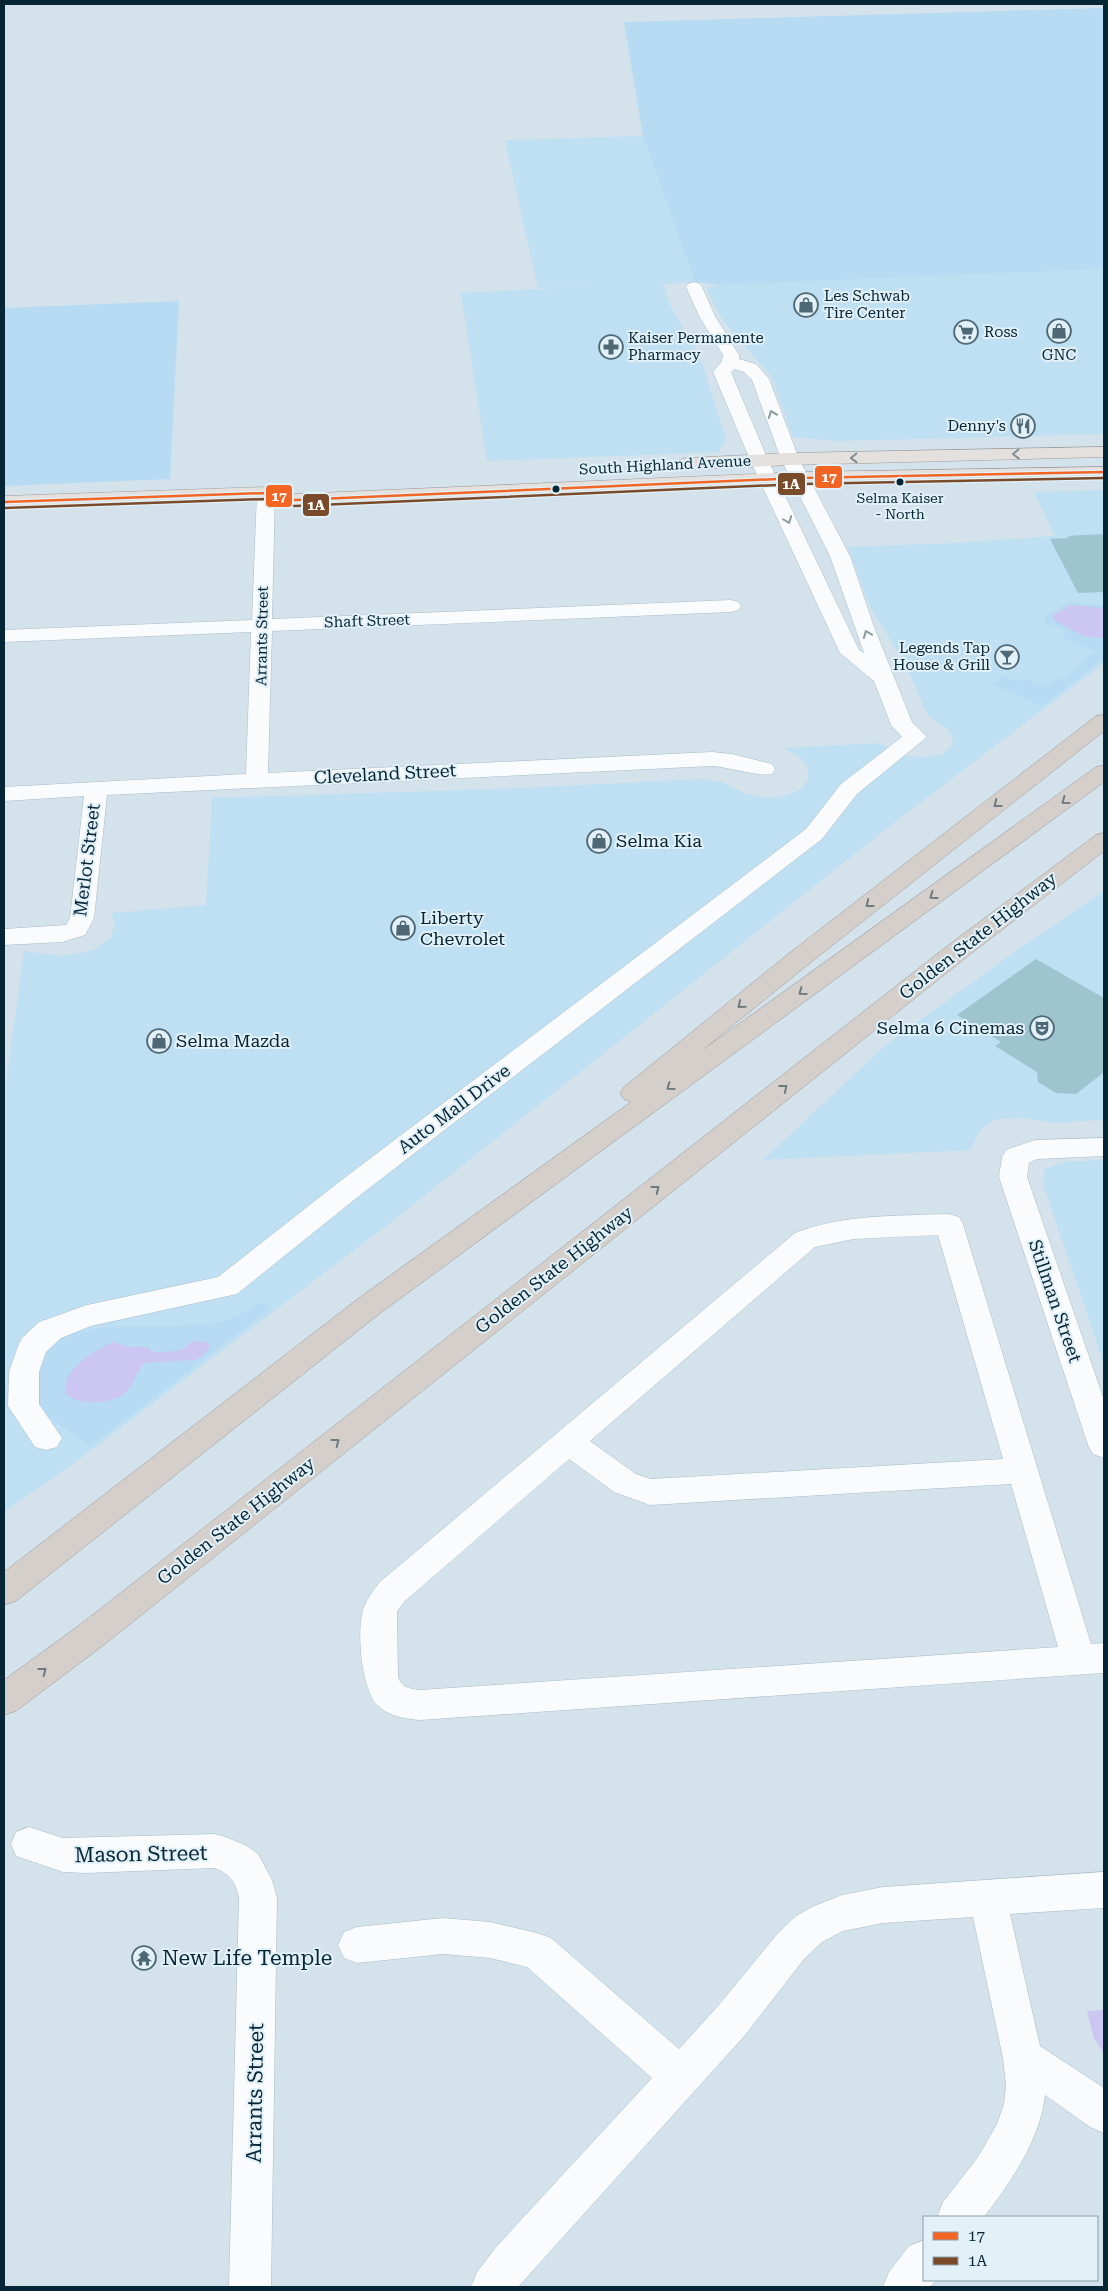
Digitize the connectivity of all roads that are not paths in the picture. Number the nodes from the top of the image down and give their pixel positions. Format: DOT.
graph roads {
  1 [pos="694,287"];
  2 [pos="730,362"];
  3 [pos="1104,452"];
  4 [pos="790,459"];
  5 [pos="759,460"];
  6 [pos="664,465"];
  7 [pos="1104,472"];
  8 [pos="410,477"];
  9 [pos="800,478"];
  10 [pos="769,479"];
  11 [pos="266,493"];
  12 [pos="4,502"];
  13 [pos="731,606"];
  14 [pos="263,625"];
  15 [pos="4,636"];
  16 [pos="885,679"];
  17 [pos="1104,721"];
  18 [pos="764,769"];
  19 [pos="1104,772"];
  20 [pos="257,780"];
  21 [pos="96,789"];
  22 [pos="4,794"];
  23 [pos="1104,840"];
  24 [pos="1104,858"];
  25 [pos="4,937"];
  26 [pos="955,953"];
  27 [pos="1104,1147"];
  28 [pos="370,1306"];
  29 [pos="46,1438"];
  30 [pos="567,1441"];
  31 [pos="1104,1445"];
  32 [pos="1022,1471"];
  33 [pos="4,1591"];
  34 [pos="1092,1659"];
  35 [pos="4,1700"];
  36 [pos="29,1844"];
  37 [pos="1104,1890"];
  38 [pos="258,1898"];
  39 [pos="988,1899"];
  40 [pos="357,1945"];
  41 [pos="1023,2058"];
  42 [pos="679,2076"];
  43 [pos="1104,2114"];
  44 [pos="959,2216"];
  45 [pos="923,2262"];
  46 [pos="250,2287"];
  47 [pos="492,2287"];
  48 [pos="904,2287"];
  1 -- 2 [label="street"];
  4 -- 2 [label="street, one-way"];
  2 -- 5 [label="street"];
  3 -- 4 [label="main road, South Highland Avenue, one-way"];
  4 -- 5 [label="main road, South Highland Avenue"];
  4 -- 9 [label="street"];
  5 -- 6 [label="main road, South Highland Avenue"];
  5 -- 10 [label="street"];
  7 -- 9 [label="main road, South Highland Avenue"];
  8 -- 11 [label="main road, South Highland Avenue"];
  9 -- 10 [label="main road, South Highland Avenue"];
  16 -- 9 [label="street, one-way"];
  10 -- 11 [label="main road, South Highland Avenue"];
  10 -- 16 [label="street, one-way"];
  11 -- 12 [label="main road, South Highland Avenue"];
  11 -- 14 [label="street, Arrants Street"];
  13 -- 14 [label="street, Shaft Street"];
  14 -- 15 [label="street, Shaft Street"];
  14 -- 20 [label="street, Arrants Street"];
  16 -- 29 [label="street, Auto Mall Drive"];
  17 -- 28 [label="highway, one-way"];
  18 -- 20 [label="street, Cleveland Street"];
  19 -- 28 [label="highway, one-way"];
  20 -- 21 [label="street, Cleveland Street"];
  21 -- 22 [label="street, Cleveland Street"];
  21 -- 25 [label="street, Merlot Street"];
  23 -- 26 [label="highway, Golden State Highway"];
  24 -- 26 [label="highway"];
  35 -- 26 [label="highway, Golden State Highway, one-way"];
  27 -- 31 [label="street, Stillman Street"];
  28 -- 33 [label="highway"];
  30 -- 32 [label="street"];
  30 -- 32 [label="street"];
  30 -- 34 [label="street"];
  32 -- 34 [label="street"];
  36 -- 38 [label="street, Mason Street"];
  37 -- 39 [label="street"];
  38 -- 46 [label="street, Arrants Street"];
  39 -- 41 [label="street"];
  39 -- 42 [label="street"];
  40 -- 42 [label="street"];
  41 -- 43 [label="street"];
  41 -- 44 [label="street"];
  42 -- 47 [label="street"];
  45 -- 48 [label="street"];
}
